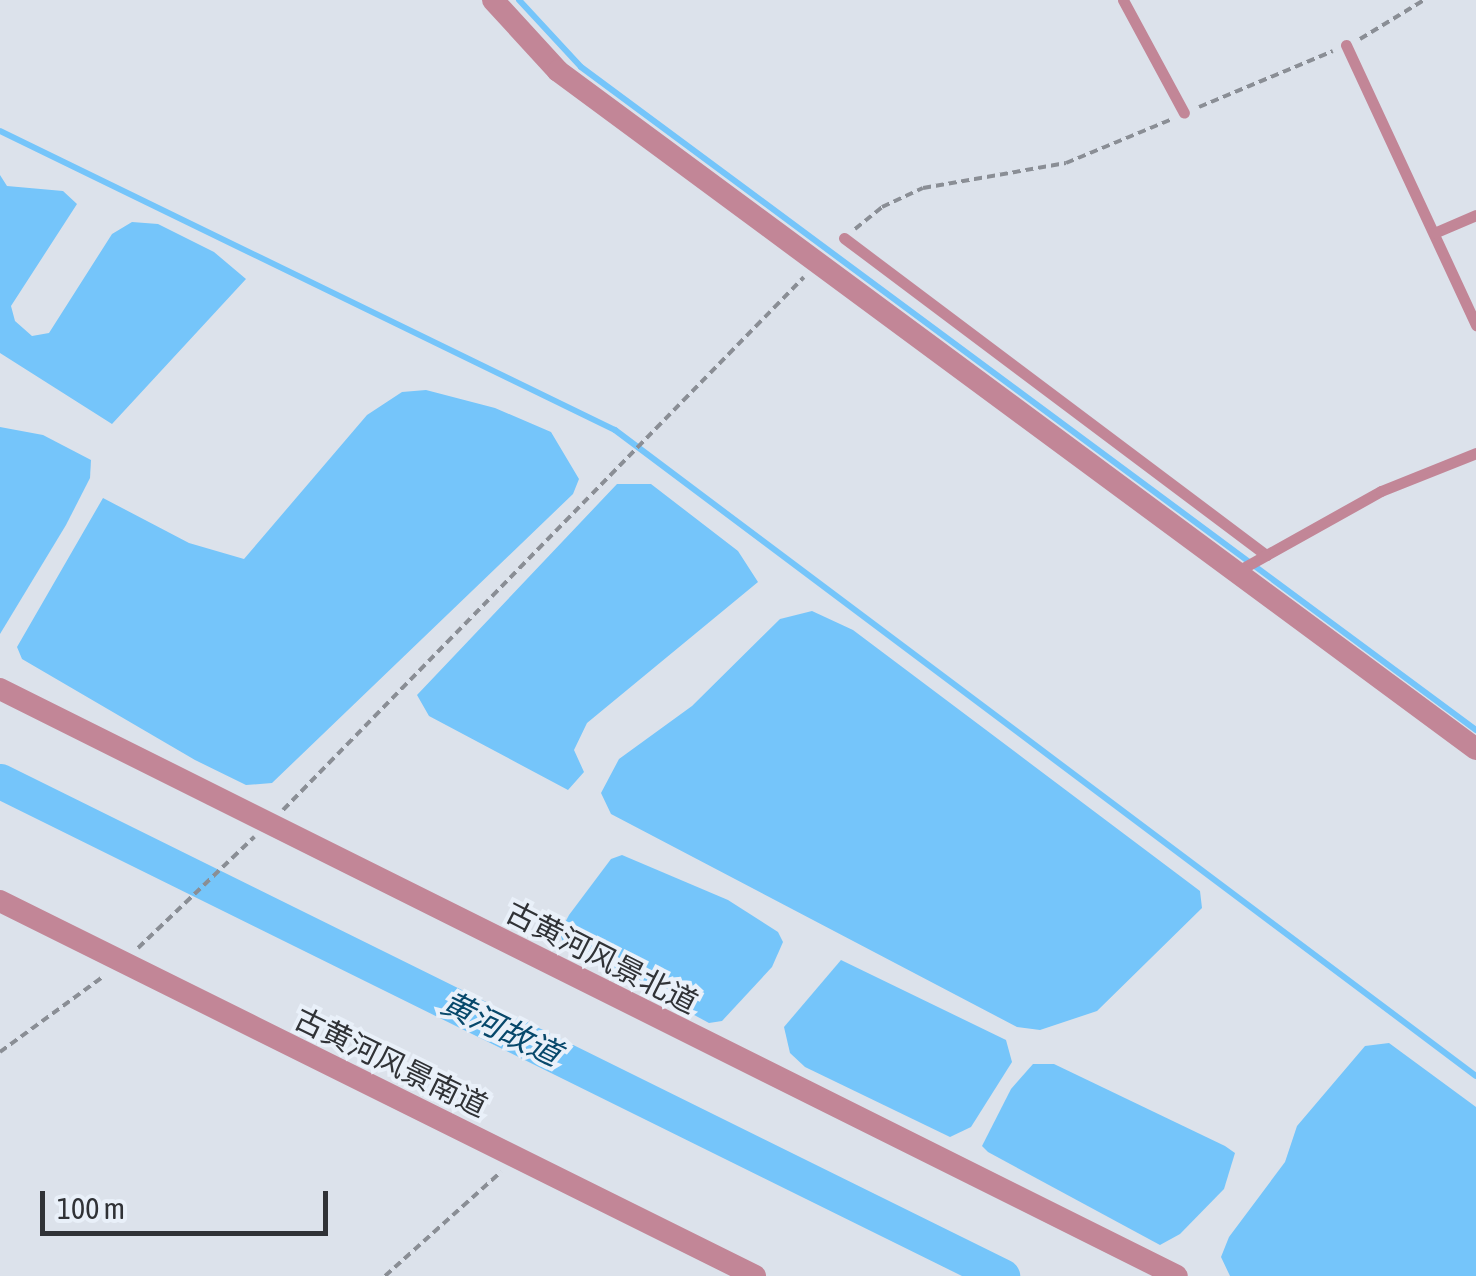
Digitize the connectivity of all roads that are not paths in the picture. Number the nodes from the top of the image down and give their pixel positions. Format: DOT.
graph roads {
  1 [pos="493,0"];
  2 [pos="1124,0"];
  3 [pos="1346,45"];
  4 [pos="1184,113"];
  5 [pos="1476,215"];
  6 [pos="1434,233"];
  7 [pos="844,238"];
  8 [pos="1476,325"];
  9 [pos="1476,453"];
  10 [pos="1262,557"];
  11 [pos="1239,570"];
  12 [pos="0,689"];
  13 [pos="1476,749"];
  14 [pos="0,901"];
  15 [pos="755,1276"];
  16 [pos="1177,1276"];
  1 -- 11 [label="street"];
  2 -- 4 [label="lane"];
  3 -- 6 [label="lane"];
  5 -- 6 [label="lane"];
  6 -- 8 [label="lane"];
  7 -- 10 [label="lane"];
  9 -- 10 [label="lane"];
  10 -- 11 [label="lane"];
  11 -- 13 [label="street"];
  12 -- 16 [label="street, 古黄河风景北道"];
  14 -- 15 [label="street, 古黄河风景南道"];
}
